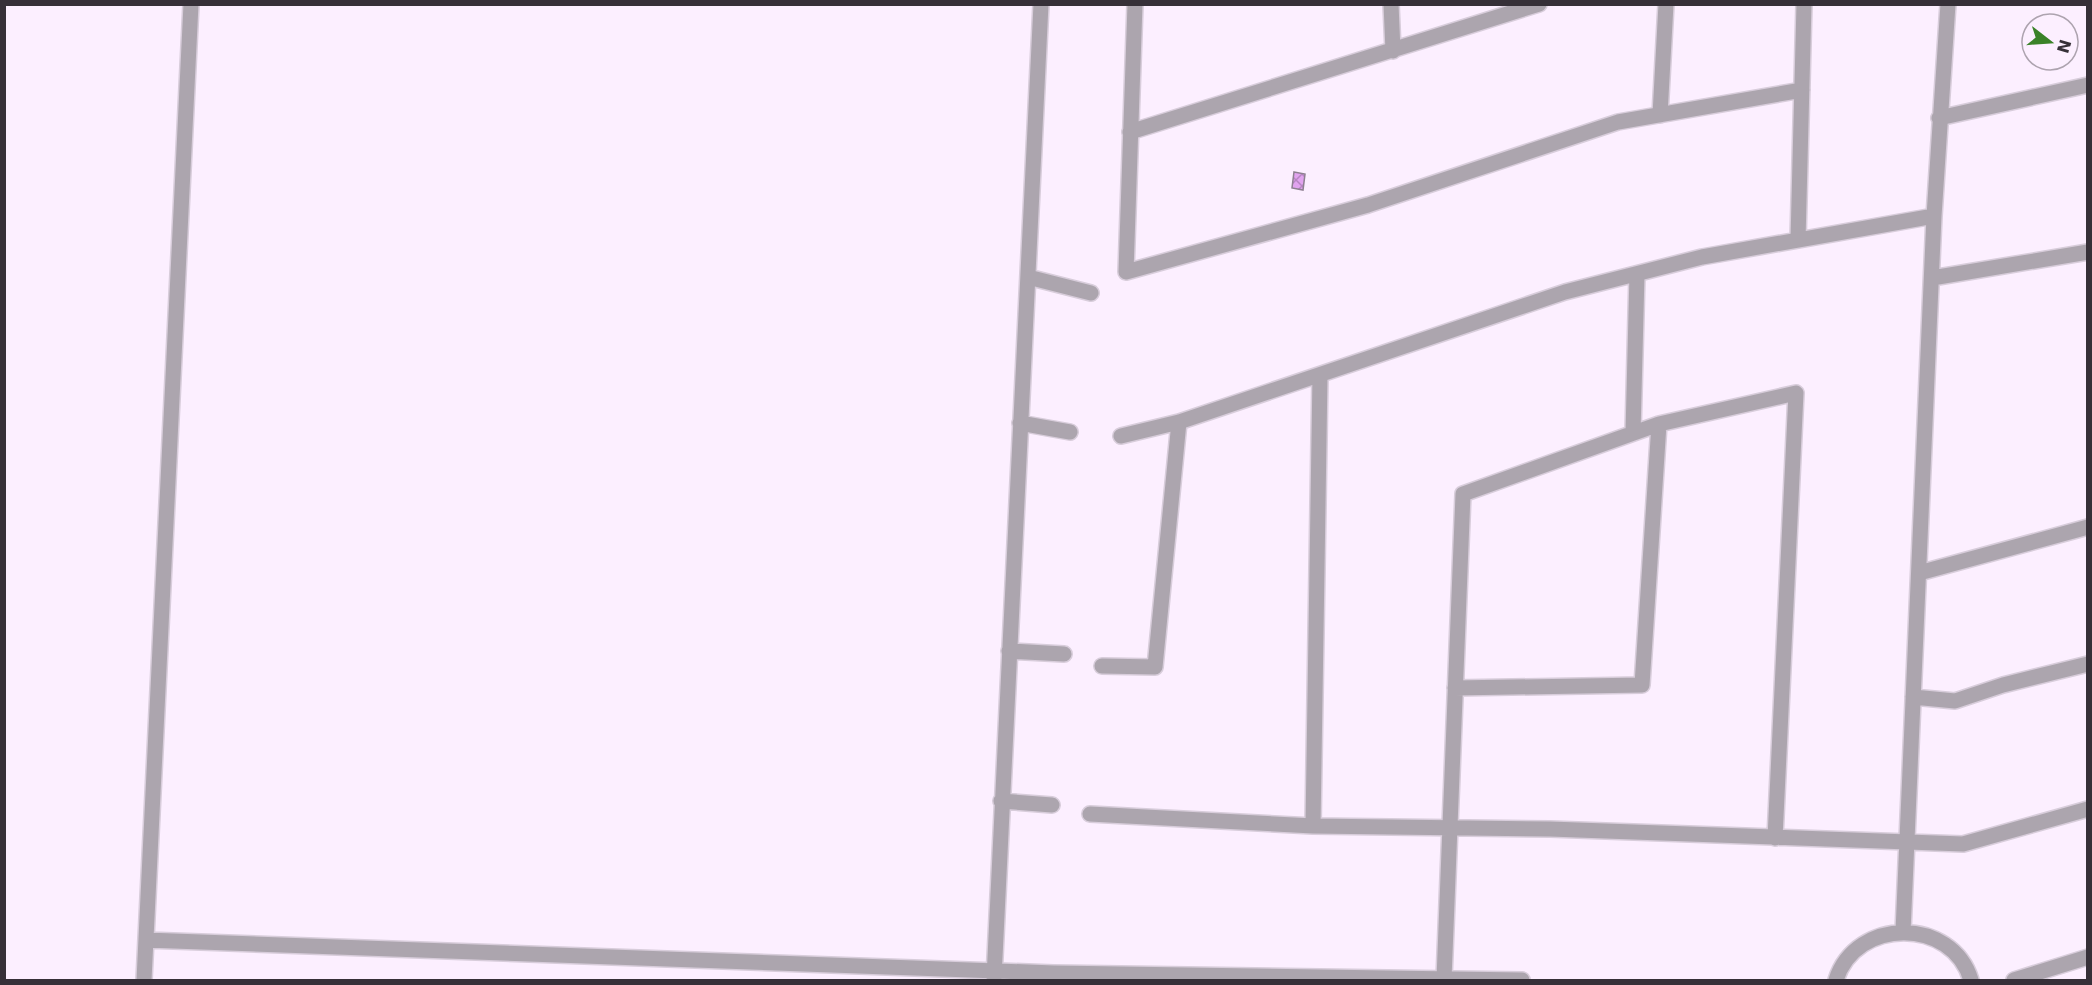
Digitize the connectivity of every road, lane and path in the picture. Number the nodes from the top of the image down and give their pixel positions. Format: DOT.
graph roads {
  1 [pos="191,4"];
  2 [pos="1041,4"];
  3 [pos="1135,4"];
  4 [pos="1391,4"];
  5 [pos="1665,4"];
  6 [pos="1804,4"];
  7 [pos="1948,4"];
  8 [pos="1538,5"];
  9 [pos="1393,51"];
  10 [pos="2088,85"];
  11 [pos="1802,90"];
  12 [pos="1660,114"];
  13 [pos="1939,118"];
  14 [pos="1130,132"];
  15 [pos="1934,216"];
  16 [pos="1798,240"];
  17 [pos="2088,252"];
  18 [pos="1637,274"];
  19 [pos="1028,277"];
  20 [pos="1932,278"];
  21 [pos="1091,293"];
  22 [pos="1320,375"];
  23 [pos="1179,422"];
  24 [pos="1020,423"];
  25 [pos="1659,424"];
  26 [pos="1070,432"];
  27 [pos="1633,433"];
  28 [pos="1121,436"];
  29 [pos="2088,527"];
  30 [pos="1919,573"];
  31 [pos="1009,651"];
  32 [pos="1064,654"];
  33 [pos="2088,664"];
  34 [pos="1102,666"];
  35 [pos="1455,688"];
  36 [pos="1913,697"];
  37 [pos="1001,801"];
  38 [pos="1052,805"];
  39 [pos="2088,809"];
  40 [pos="1090,813"];
  41 [pos="1313,826"];
  42 [pos="1449,828"];
  43 [pos="1775,838"];
  44 [pos="1907,840"];
  45 [pos="1903,932"];
  46 [pos="146,940"];
  47 [pos="2088,957"];
  48 [pos="1189,978"];
  49 [pos="1346,979"];
  50 [pos="1444,979"];
  51 [pos="144,981"];
  52 [pos="994,981"];
  53 [pos="1522,981"];
  54 [pos="1836,981"];
  55 [pos="1971,981"];
  56 [pos="2014,981"];
  1 -- 46 [label="street"];
  2 -- 19 [label="street"];
  3 -- 14 [label="street"];
  4 -- 9 [label="street"];
  5 -- 12 [label="street"];
  6 -- 11 [label="street"];
  7 -- 13 [label="street"];
  8 -- 9 [label="street"];
  9 -- 14 [label="street"];
  10 -- 13 [label="street"];
  11 -- 12 [label="street"];
  11 -- 16 [label="street"];
  12 -- 14 [label="street"];
  13 -- 15 [label="street"];
  15 -- 16 [label="street"];
  15 -- 20 [label="street"];
  16 -- 18 [label="street"];
  17 -- 20 [label="street"];
  18 -- 22 [label="street"];
  18 -- 27 [label="street"];
  19 -- 21 [label="street"];
  19 -- 24 [label="street"];
  20 -- 30 [label="street"];
  22 -- 23 [label="street"];
  22 -- 41 [label="street"];
  23 -- 28 [label="street"];
  23 -- 34 [label="street"];
  24 -- 26 [label="street"];
  24 -- 31 [label="street"];
  25 -- 27 [label="street"];
  25 -- 35 [label="street"];
  25 -- 43 [label="street"];
  27 -- 35 [label="street"];
  29 -- 30 [label="street"];
  30 -- 36 [label="street"];
  31 -- 32 [label="street"];
  31 -- 37 [label="street"];
  33 -- 36 [label="street"];
  35 -- 42 [label="street"];
  36 -- 44 [label="street"];
  37 -- 38 [label="street"];
  37 -- 52 [label="street"];
  39 -- 44 [label="street"];
  40 -- 41 [label="street"];
  41 -- 42 [label="street"];
  42 -- 43 [label="street"];
  42 -- 50 [label="street"];
  43 -- 44 [label="street"];
  44 -- 45 [label="street"];
  45 -- 54 [label="street"];
  45 -- 55 [label="street"];
  46 -- 48 [label="street"];
  46 -- 51 [label="street"];
  47 -- 56 [label="street"];
  48 -- 49 [label="street"];
  49 -- 50 [label="street"];
  50 -- 53 [label="street"];
}
